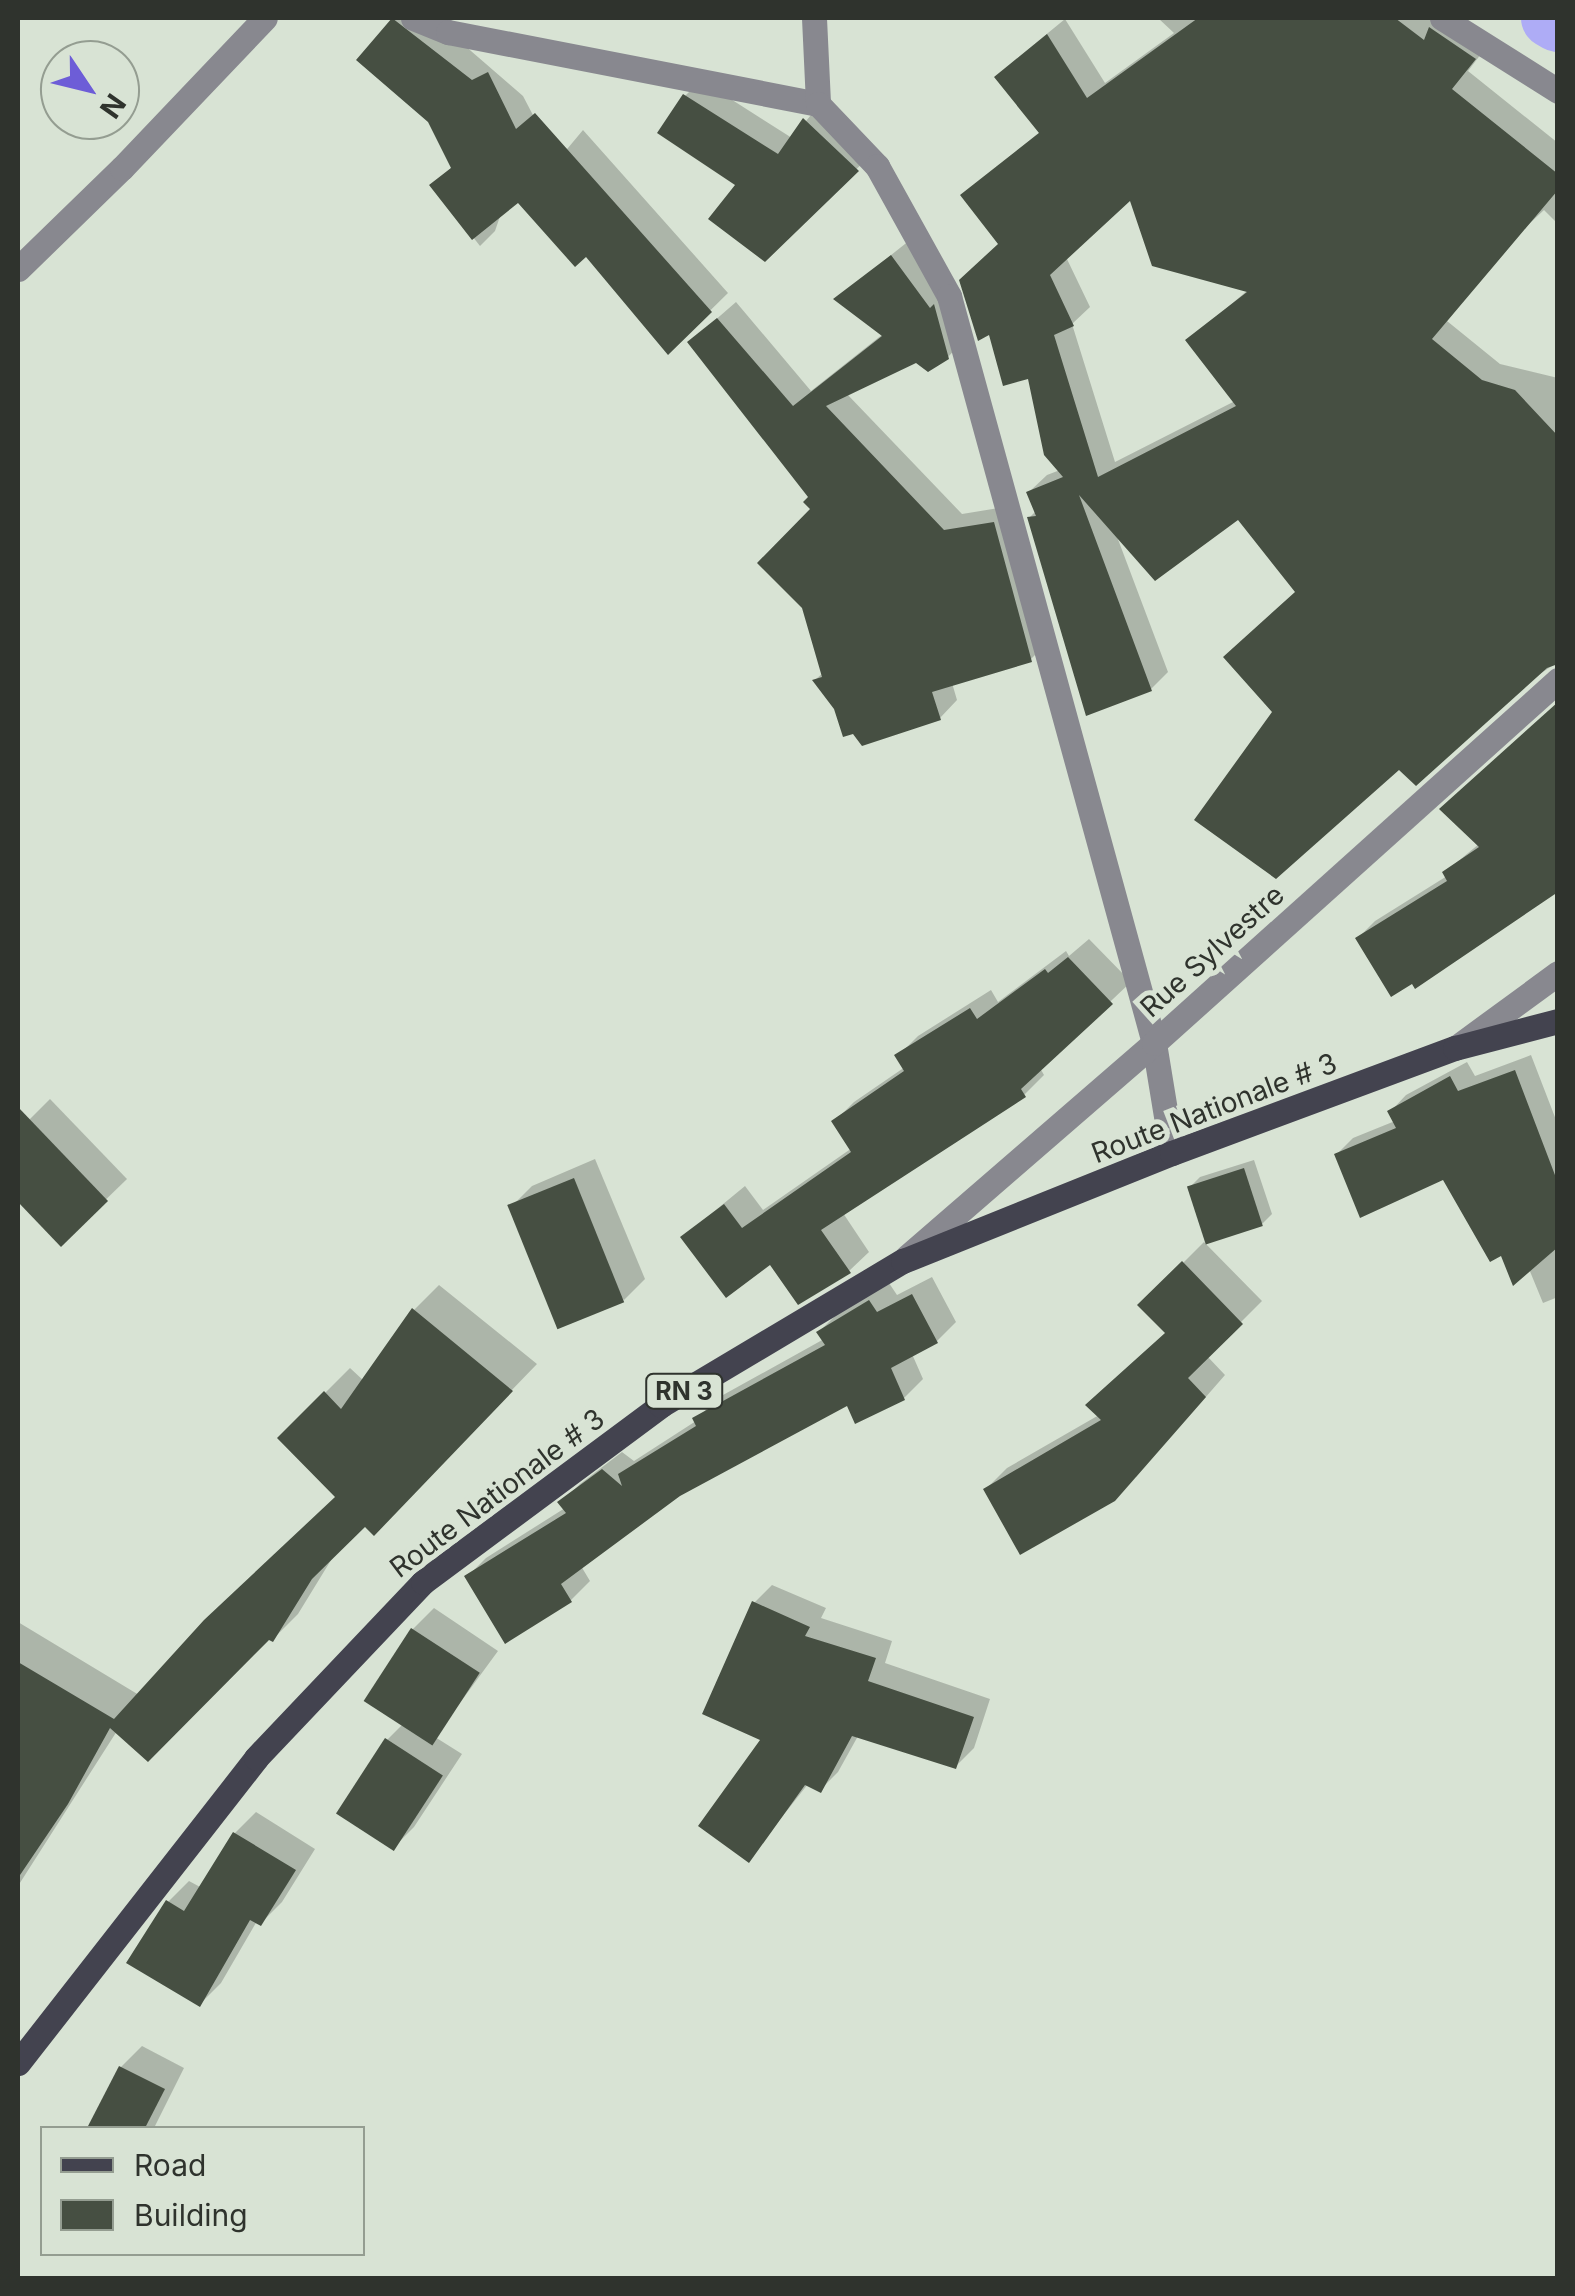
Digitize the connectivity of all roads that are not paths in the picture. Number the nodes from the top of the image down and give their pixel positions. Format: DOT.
graph roads {
  1 [pos="265,18"];
  2 [pos="413,18"];
  3 [pos="814,18"];
  4 [pos="1442,18"];
  5 [pos="1558,91"];
  6 [pos="818,104"];
  7 [pos="18,269"];
  8 [pos="1558,680"];
  9 [pos="1558,973"];
  10 [pos="1558,1021"];
  11 [pos="1154,1043"];
  12 [pos="1455,1048"];
  13 [pos="1172,1153"];
  14 [pos="903,1261"];
  15 [pos="18,2062"];
  1 -- 7 [label="street"];
  2 -- 6 [label="street"];
  3 -- 6 [label="street"];
  4 -- 5 [label="street"];
  6 -- 11 [label="street"];
  8 -- 11 [label="street, Rue Sylvestre"];
  9 -- 12 [label="street"];
  10 -- 12 [label="main road, Route Nationale # 3 / RN 3"];
  11 -- 13 [label="street"];
  11 -- 14 [label="street, Rue Sylvestre"];
  12 -- 13 [label="main road, Route Nationale # 3 / RN 3"];
  13 -- 14 [label="main road, Route Nationale # 3 / RN 3"];
  14 -- 15 [label="main road, Route Nationale # 3 / RN 3"];
}
